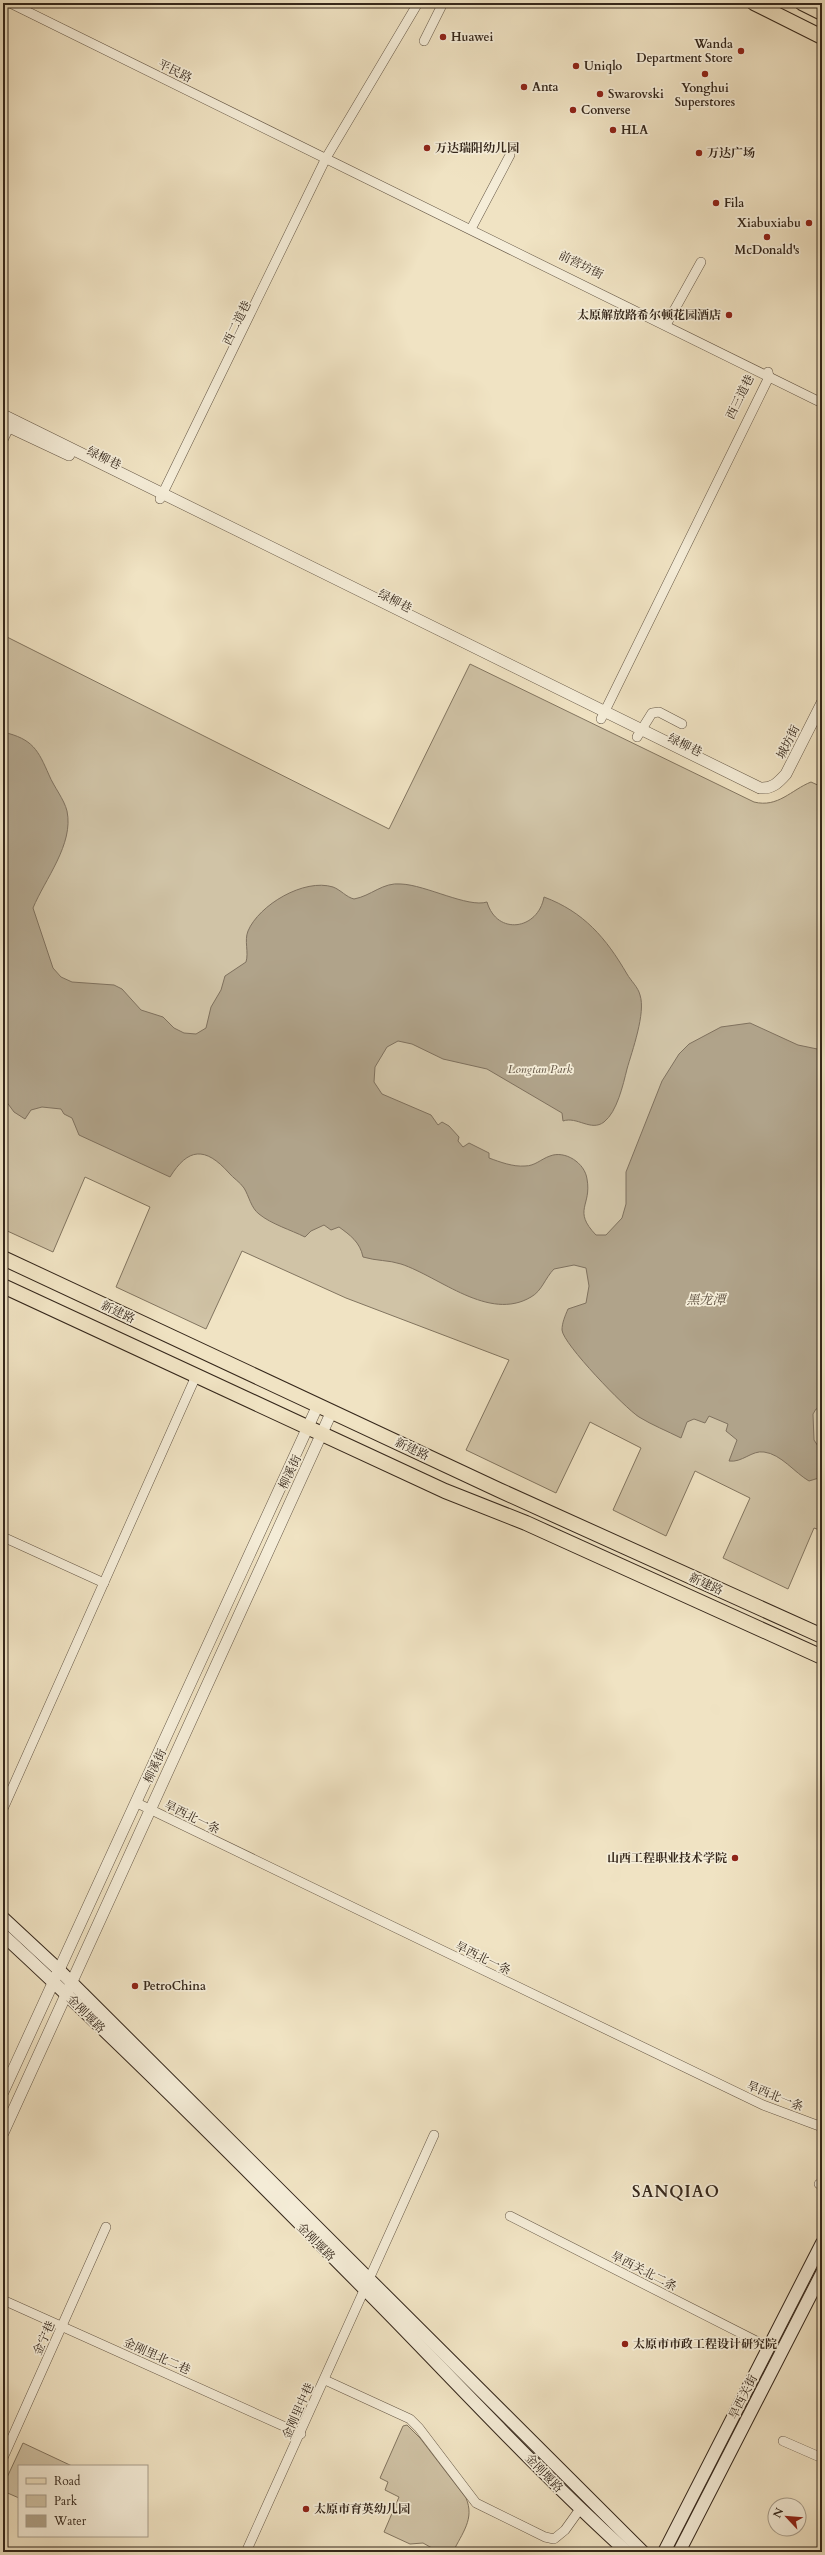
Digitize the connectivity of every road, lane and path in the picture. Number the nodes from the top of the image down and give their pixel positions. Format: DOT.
graph roads {
  1 [pos="10,3"];
  2 [pos="23,3"];
  3 [pos="418,3"];
  4 [pos="443,3"];
  5 [pos="754,3"];
  6 [pos="802,3"];
  7 [pos="822,13"];
  8 [pos="822,38"];
  9 [pos="424,41"];
  10 [pos="510,155"];
  11 [pos="328,158"];
  12 [pos="472,227"];
  13 [pos="701,262"];
  14 [pos="667,323"];
  15 [pos="767,374"];
  16 [pos="822,398"];
  17 [pos="822,403"];
  18 [pos="7,421"];
  19 [pos="3,440"];
  20 [pos="163,497"];
  21 [pos="822,703"];
  22 [pos="601,715"];
  23 [pos="822,715"];
  24 [pos="682,724"];
  25 [pos="639,733"];
  26 [pos="773,790"];
  27 [pos="3,1258"];
  28 [pos="3,1286"];
  29 [pos="196,1376"];
  30 [pos="318,1405"];
  31 [pos="332,1411"];
  32 [pos="307,1427"];
  33 [pos="321,1433"];
  34 [pos="3,1537"];
  35 [pos="104,1582"];
  36 [pos="822,1636"];
  37 [pos="822,1657"];
  38 [pos="137,1803"];
  39 [pos="3,1809"];
  40 [pos="149,1809"];
  41 [pos="3,1918"];
  42 [pos="3,1935"];
  43 [pos="59,1970"];
  44 [pos="70,1981"];
  45 [pos="54,1982"];
  46 [pos="65,1993"];
  47 [pos="3,2092"];
  48 [pos="822,2127"];
  49 [pos="3,2133"];
  50 [pos="434,2135"];
  51 [pos="510,2216"];
  52 [pos="106,2227"];
  53 [pos="822,2243"];
  54 [pos="822,2272"];
  55 [pos="370,2278"];
  56 [pos="364,2290"];
  57 [pos="3,2300"];
  58 [pos="62,2326"];
  59 [pos="768,2347"];
  60 [pos="325,2380"];
  61 [pos="301,2434"];
  62 [pos="783,2441"];
  63 [pos="3,2458"];
  64 [pos="822,2458"];
  65 [pos="580,2509"];
  66 [pos="246,2552"];
  67 [pos="627,2552"];
  68 [pos="643,2552"];
  69 [pos="664,2552"];
  70 [pos="679,2552"];
  1 -- 11 [label="street, 平民路"];
  2 -- 11 [label="street, 平民路"];
  3 -- 11 [label="street, 西二道巷"];
  4 -- 9 [label="street"];
  5 -- 8 [label="main road"];
  6 -- 7 [label="main road"];
  10 -- 12 [label="street"];
  11 -- 12 [label="street, 前营坊街"];
  11 -- 20 [label="street, 西二道巷"];
  12 -- 14 [label="street, 前营坊街"];
  13 -- 14 [label="street"];
  14 -- 15 [label="street, 前营坊街"];
  15 -- 16 [label="street, 前营坊街"];
  15 -- 17 [label="street, 前营坊街"];
  15 -- 22 [label="street, 西三道巷"];
  18 -- 19 [label="street"];
  18 -- 20 [label="street, 绿柳巷"];
  20 -- 22 [label="street, 绿柳巷"];
  21 -- 26 [label="street, 城坊街"];
  22 -- 25 [label="street, 绿柳巷"];
  23 -- 26 [label="street, 城坊街"];
  24 -- 25 [label="street"];
  25 -- 26 [label="street, 绿柳巷"];
  27 -- 30 [label="main road, 新建路"];
  28 -- 29 [label="main road, 新建路"];
  29 -- 32 [label="main road, 新建路"];
  29 -- 35 [label="street"];
  30 -- 31 [label="main road, 新建路"];
  30 -- 32 [label="street, 柳溪街"];
  31 -- 33 [label="street, 柳溪街"];
  31 -- 36 [label="main road, 新建路"];
  32 -- 33 [label="main road, 新建路"];
  32 -- 38 [label="street, 柳溪街"];
  33 -- 37 [label="main road, 新建路"];
  33 -- 40 [label="street, 柳溪街"];
  34 -- 35 [label="street"];
  35 -- 39 [label="street"];
  38 -- 40 [label="street, 旱西北一条"];
  38 -- 43 [label="street, 柳溪街"];
  40 -- 44 [label="street, 柳溪街"];
  40 -- 48 [label="street, 旱西北一条"];
  41 -- 43 [label="main road"];
  42 -- 45 [label="main road, 金刚堰路"];
  43 -- 44 [label="main road"];
  43 -- 45 [label="street, 柳溪街"];
  44 -- 46 [label="street, 柳溪街"];
  44 -- 55 [label="main road"];
  45 -- 46 [label="main road, 金刚堰路"];
  45 -- 47 [label="street, 柳溪街"];
  46 -- 49 [label="street, 柳溪街"];
  46 -- 56 [label="main road, 金刚堰路"];
  50 -- 55 [label="street, 金刚里中巷"];
  51 -- 59 [label="street, 旱西关北二条"];
  52 -- 58 [label="street, 金宁巷"];
  53 -- 59 [label="main road, 旱西关街"];
  54 -- 70 [label="main road, 旱西关街"];
  55 -- 56 [label="street, 金刚里中巷"];
  55 -- 68 [label="main road"];
  56 -- 60 [label="street, 金刚里中巷"];
  56 -- 65 [label="main road, 金刚堰路"];
  57 -- 58 [label="street, 金刚里北二巷"];
  58 -- 61 [label="street, 金刚里北二巷"];
  58 -- 63 [label="street, 金宁巷"];
  59 -- 69 [label="main road, 旱西关街"];
  60 -- 61 [label="street, 金刚里中巷"];
  60 -- 65 [label="street"];
  61 -- 66 [label="street, 金刚里中巷"];
  62 -- 64 [label="street"];
  65 -- 67 [label="main road, 金刚堰路"];
}
